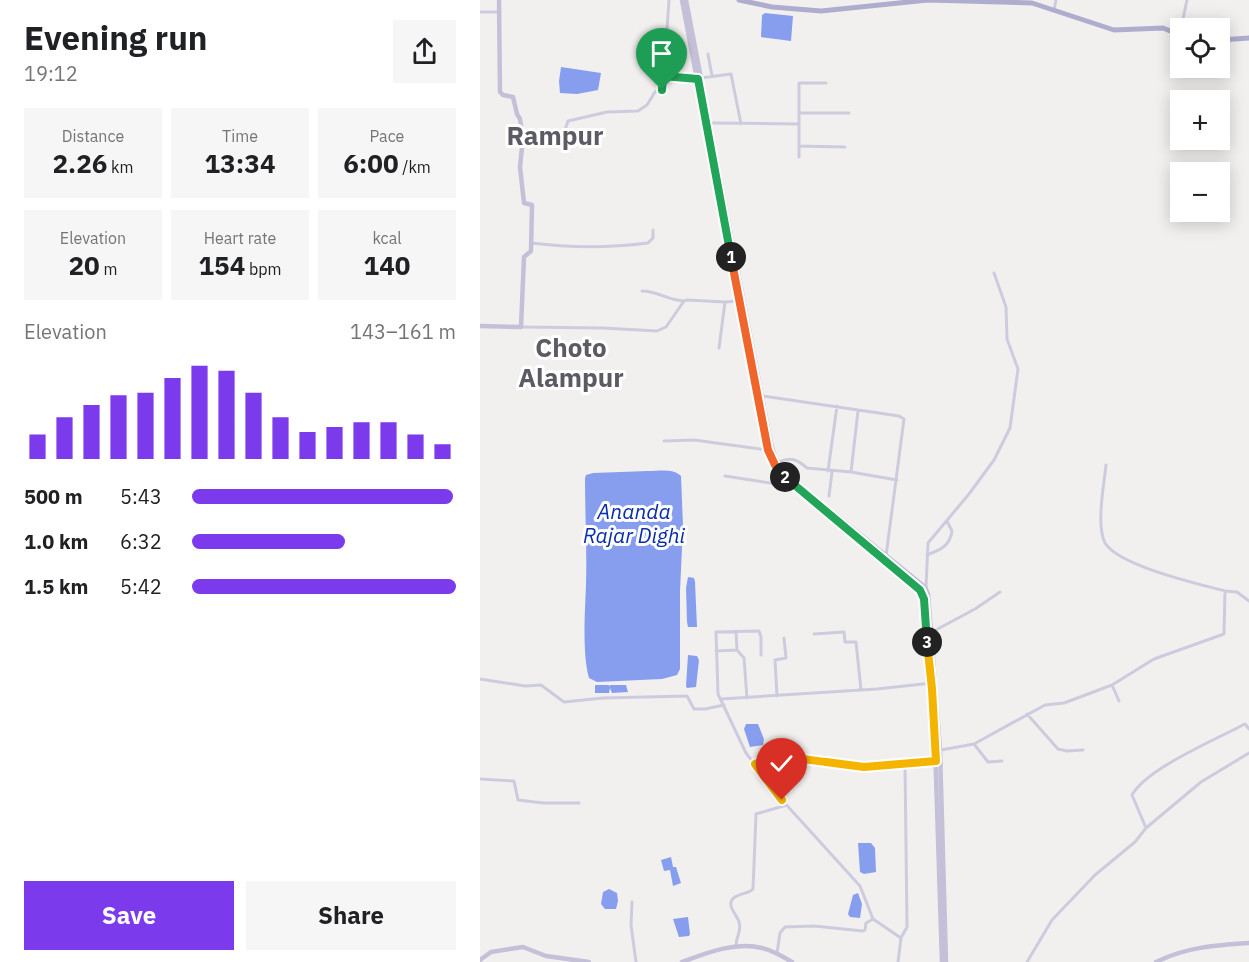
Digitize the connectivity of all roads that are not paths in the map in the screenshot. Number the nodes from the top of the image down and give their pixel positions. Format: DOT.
graph roads {
  1 [pos="499,0"];
  2 [pos="669,0"];
  3 [pos="682,0"];
  4 [pos="686,0"];
  5 [pos="739,0"];
  6 [pos="1056,0"];
  7 [pos="1187,0"];
  8 [pos="1054,10"];
  9 [pos="480,12"];
  10 [pos="499,12"];
  11 [pos="1184,18"];
  12 [pos="1170,30"];
  13 [pos="1249,38"];
  14 [pos="1230,39"];
  15 [pos="708,54"];
  16 [pos="663,76"];
  17 [pos="712,76"];
  18 [pos="699,79"];
  19 [pos="825,83"];
  20 [pos="799,113"];
  21 [pos="849,113"];
  22 [pos="709,123"];
  23 [pos="741,124"];
  24 [pos="799,124"];
  25 [pos="523,138"];
  26 [pos="799,146"];
  27 [pos="845,147"];
  28 [pos="799,157"];
  29 [pos="653,230"];
  30 [pos="531,243"];
  31 [pos="994,273"];
  32 [pos="642,291"];
  33 [pos="739,300"];
  34 [pos="684,301"];
  35 [pos="725,302"];
  36 [pos="480,326"];
  37 [pos="520,327"];
  38 [pos="719,348"];
  39 [pos="760,396"];
  40 [pos="837,406"];
  41 [pos="858,410"];
  42 [pos="664,441"];
  43 [pos="768,450"];
  44 [pos="778,463"];
  45 [pos="1106,465"];
  46 [pos="833,470"];
  47 [pos="828,471"];
  48 [pos="850,472"];
  49 [pos="725,476"];
  50 [pos="897,480"];
  51 [pos="795,484"];
  52 [pos="829,496"];
  53 [pos="947,521"];
  54 [pos="927,555"];
  55 [pos="885,557"];
  56 [pos="923,589"];
  57 [pos="1225,591"];
  58 [pos="1000,592"];
  59 [pos="1249,601"];
  60 [pos="736,631"];
  61 [pos="930,633"];
  62 [pos="814,634"];
  63 [pos="784,638"];
  64 [pos="736,650"];
  65 [pos="716,651"];
  66 [pos="761,655"];
  67 [pos="480,679"];
  68 [pos="932,683"];
  69 [pos="1112,685"];
  70 [pos="861,690"];
  71 [pos="777,696"];
  72 [pos="747,698"];
  73 [pos="720,700"];
  74 [pos="1119,701"];
  75 [pos="724,705"];
  76 [pos="1027,714"];
  77 [pos="1249,729"];
  78 [pos="974,744"];
  79 [pos="938,750"];
  80 [pos="1083,750"];
  81 [pos="1249,753"];
  82 [pos="936,761"];
  83 [pos="1002,761"];
  84 [pos="755,764"];
  85 [pos="905,764"];
  86 [pos="480,779"];
  87 [pos="579,802"];
  88 [pos="787,805"];
  89 [pos="1146,828"];
  90 [pos="940,841"];
  91 [pos="632,902"];
  92 [pos="873,919"];
  93 [pos="902,938"];
  94 [pos="1249,943"];
  95 [pos="736,947"];
  96 [pos="777,953"];
  97 [pos="480,960"];
  98 [pos="560,960"];
  99 [pos="589,962"];
  100 [pos="636,962"];
  101 [pos="682,962"];
  102 [pos="792,962"];
  103 [pos="898,962"];
  104 [pos="944,962"];
  105 [pos="1027,962"];
  106 [pos="1156,962"];
  1 -- 10 [label="main road"];
  2 -- 16 [label="street"];
  3 -- 18 [label="main road"];
  4 -- 18 [label="main road"];
  5 -- 8 [label="main road"];
  6 -- 8 [label="street"];
  7 -- 11 [label="street"];
  8 -- 12 [label="main road"];
  9 -- 10 [label="street"];
  10 -- 25 [label="main road"];
  13 -- 14 [label="main road"];
  15 -- 17 [label="street"];
  16 -- 18 [label="street"];
  16 -- 25 [label="street"];
  17 -- 18 [label="street"];
  17 -- 23 [label="street"];
  18 -- 22 [label="main road"];
  18 -- 33 [label="main road"];
  19 -- 20 [label="street"];
  20 -- 21 [label="street"];
  20 -- 24 [label="street"];
  22 -- 23 [label="street"];
  22 -- 39 [label="main road"];
  23 -- 24 [label="street"];
  24 -- 26 [label="street"];
  25 -- 30 [label="main road"];
  26 -- 27 [label="street"];
  26 -- 28 [label="street"];
  29 -- 30 [label="street"];
  30 -- 37 [label="main road"];
  31 -- 53 [label="street"];
  32 -- 34 [label="street"];
  33 -- 35 [label="street"];
  33 -- 39 [label="main road"];
  34 -- 35 [label="street"];
  34 -- 37 [label="street"];
  35 -- 38 [label="street"];
  36 -- 37 [label="main road"];
  39 -- 40 [label="street"];
  39 -- 43 [label="main road"];
  39 -- 44 [label="main road"];
  40 -- 41 [label="street"];
  40 -- 47 [label="street"];
  41 -- 48 [label="street"];
  41 -- 50 [label="street"];
  42 -- 43 [label="street"];
  43 -- 51 [label="main road"];
  44 -- 47 [label="street"];
  44 -- 51 [label="main road"];
  45 -- 57 [label="street"];
  46 -- 47 [label="street"];
  46 -- 48 [label="street"];
  46 -- 52 [label="street"];
  48 -- 50 [label="street"];
  49 -- 51 [label="street"];
  50 -- 55 [label="street"];
  51 -- 55 [label="main road"];
  53 -- 54 [label="street"];
  53 -- 54 [label="street"];
  54 -- 56 [label="street"];
  55 -- 56 [label="main road"];
  56 -- 61 [label="main road"];
  56 -- 68 [label="main road"];
  57 -- 59 [label="street"];
  57 -- 69 [label="street"];
  58 -- 61 [label="street"];
  60 -- 64 [label="street"];
  60 -- 65 [label="street"];
  60 -- 66 [label="street"];
  61 -- 79 [label="main road"];
  62 -- 70 [label="street"];
  63 -- 71 [label="street"];
  64 -- 65 [label="street"];
  64 -- 72 [label="street"];
  65 -- 73 [label="street"];
  67 -- 75 [label="street"];
  68 -- 70 [label="street"];
  68 -- 79 [label="main road"];
  69 -- 74 [label="street"];
  69 -- 76 [label="street"];
  70 -- 71 [label="street"];
  71 -- 72 [label="street"];
  72 -- 73 [label="street"];
  73 -- 75 [label="street"];
  75 -- 84 [label="street"];
  76 -- 78 [label="street"];
  76 -- 80 [label="street"];
  77 -- 89 [label="street"];
  78 -- 79 [label="street"];
  78 -- 83 [label="street"];
  79 -- 82 [label="main road"];
  79 -- 90 [label="main road"];
  81 -- 89 [label="street"];
  82 -- 85 [label="street"];
  82 -- 90 [label="main road"];
  84 -- 85 [label="street"];
  84 -- 88 [label="street"];
  85 -- 93 [label="street"];
  86 -- 87 [label="street"];
  88 -- 92 [label="street"];
  88 -- 95 [label="street"];
  89 -- 105 [label="street"];
  90 -- 104 [label="main road"];
  91 -- 100 [label="street"];
  92 -- 93 [label="street"];
  92 -- 96 [label="street"];
  93 -- 103 [label="street"];
  94 -- 106 [label="main road"];
  95 -- 96 [label="main road"];
  95 -- 101 [label="main road"];
  96 -- 102 [label="main road"];
  97 -- 98 [label="main road"];
  98 -- 99 [label="main road"];
}
